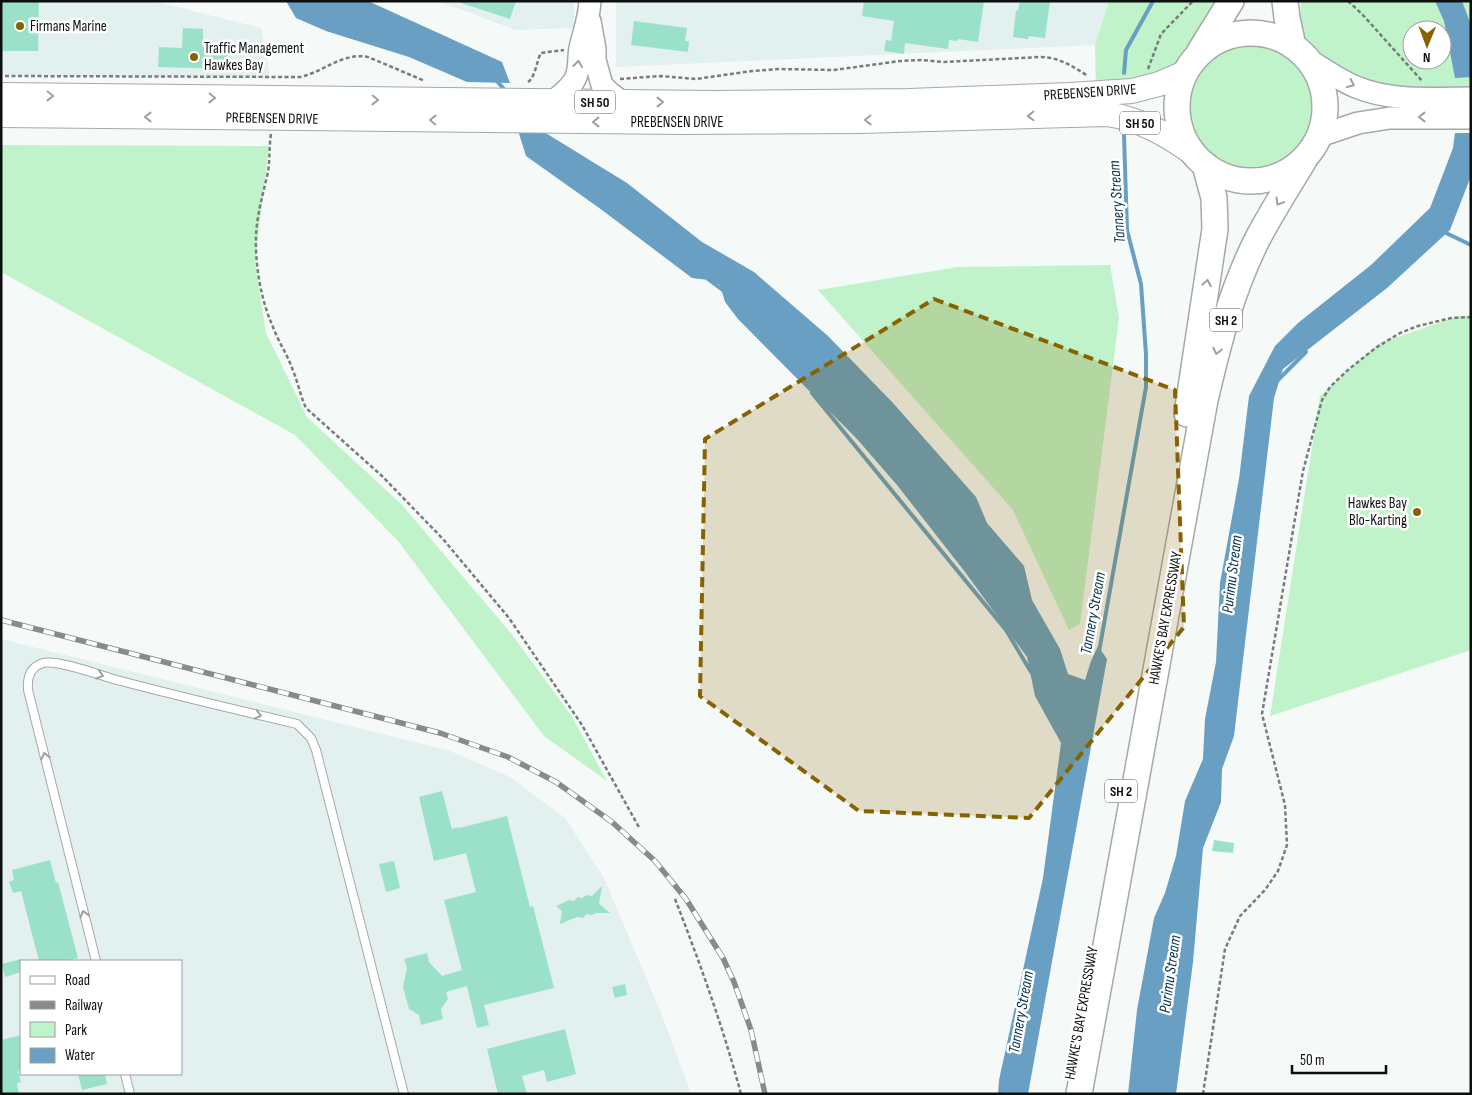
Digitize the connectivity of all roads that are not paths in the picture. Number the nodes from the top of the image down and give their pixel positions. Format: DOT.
graph roads {
  1 [pos="1230,1"];
  2 [pos="1285,1"];
  3 [pos="590,10"];
  4 [pos="1301,53"];
  5 [pos="1191,64"];
  6 [pos="1,95"];
  7 [pos="1471,98"];
  8 [pos="552,102"];
  9 [pos="622,102"];
  10 [pos="1,116"];
  11 [pos="1471,118"];
  12 [pos="1319,136"];
  13 [pos="1199,159"];
  14 [pos="1304,160"];
  15 [pos="96,960"];
  16 [pos="125,1075"];
  17 [pos="130,1094"];
  18 [pos="404,1094"];
  19 [pos="1066,1094"];
  20 [pos="1079,1094"];
  1 -- 5 [label="highway, SH 2"];
  2 -- 4 [label="highway, SH 2"];
  8 -- 3 [label="main road, one-way"];
  3 -- 9 [label="main road"];
  4 -- 5 [label="highway"];
  4 -- 7 [label="main road, one-way"];
  4 -- 12 [label="highway, SH 2"];
  9 -- 5 [label="main road, PREBENSEN DRIVE / SH 50, one-way"];
  5 -- 13 [label="highway, SH 2"];
  6 -- 8 [label="main road, PREBENSEN DRIVE / SH 50, one-way"];
  8 -- 9 [label="main road, PREBENSEN DRIVE / SH 50"];
  13 -- 10 [label="main road, PREBENSEN DRIVE / SH 50, one-way"];
  11 -- 12 [label="main road, one-way"];
  12 -- 14 [label="highway, SH 2"];
  13 -- 14 [label="highway, SH 50"];
  19 -- 13 [label="highway, HAWKE'S BAY EXPRESSWAY / SH 2, one-way"];
  14 -- 20 [label="highway, HAWKE'S BAY EXPRESSWAY / SH 2, one-way"];
  15 -- 18 [label="lane, one-way"];
  16 -- 17 [label="lane"];
}
